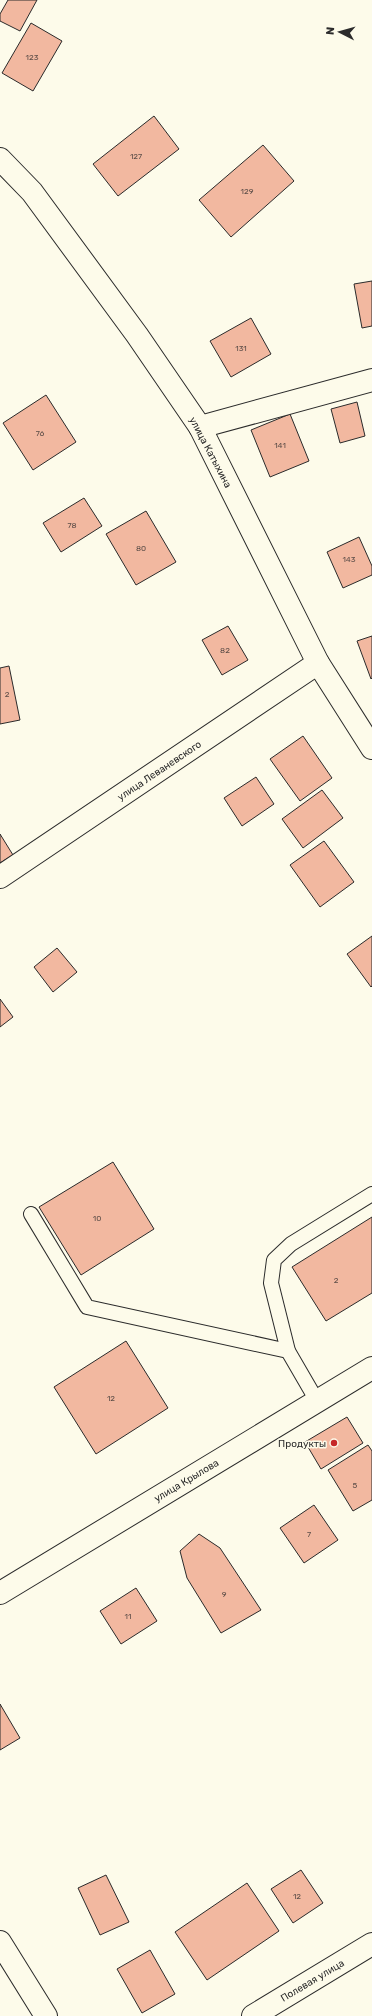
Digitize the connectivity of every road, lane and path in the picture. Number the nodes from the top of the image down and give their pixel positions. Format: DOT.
graph roads {
  1 [pos="0,159"];
  2 [pos="372,380"];
  3 [pos="200,427"];
  4 [pos="318,663"];
  5 [pos="372,748"];
  6 [pos="0,877"];
  7 [pos="372,1194"];
  8 [pos="31,1214"];
  9 [pos="288,1351"];
  10 [pos="372,1368"];
  11 [pos="317,1401"];
  12 [pos="0,1593"];
  13 [pos="0,1942"];
  14 [pos="372,1944"];
  15 [pos="46,2016"];
  16 [pos="253,2016"];
  1 -- 3 [label="street, улица Катыхина"];
  2 -- 3 [label="street"];
  3 -- 4 [label="street, улица Катыхина"];
  4 -- 5 [label="street, улица Катыхина"];
  4 -- 6 [label="street, улица Леваневского"];
  7 -- 9 [label="lane"];
  8 -- 9 [label="lane"];
  9 -- 11 [label="lane"];
  10 -- 11 [label="street, улица Крылова"];
  11 -- 12 [label="street, улица Крылова"];
  13 -- 15 [label="street"];
  14 -- 16 [label="street, Полевая улица"];
}
